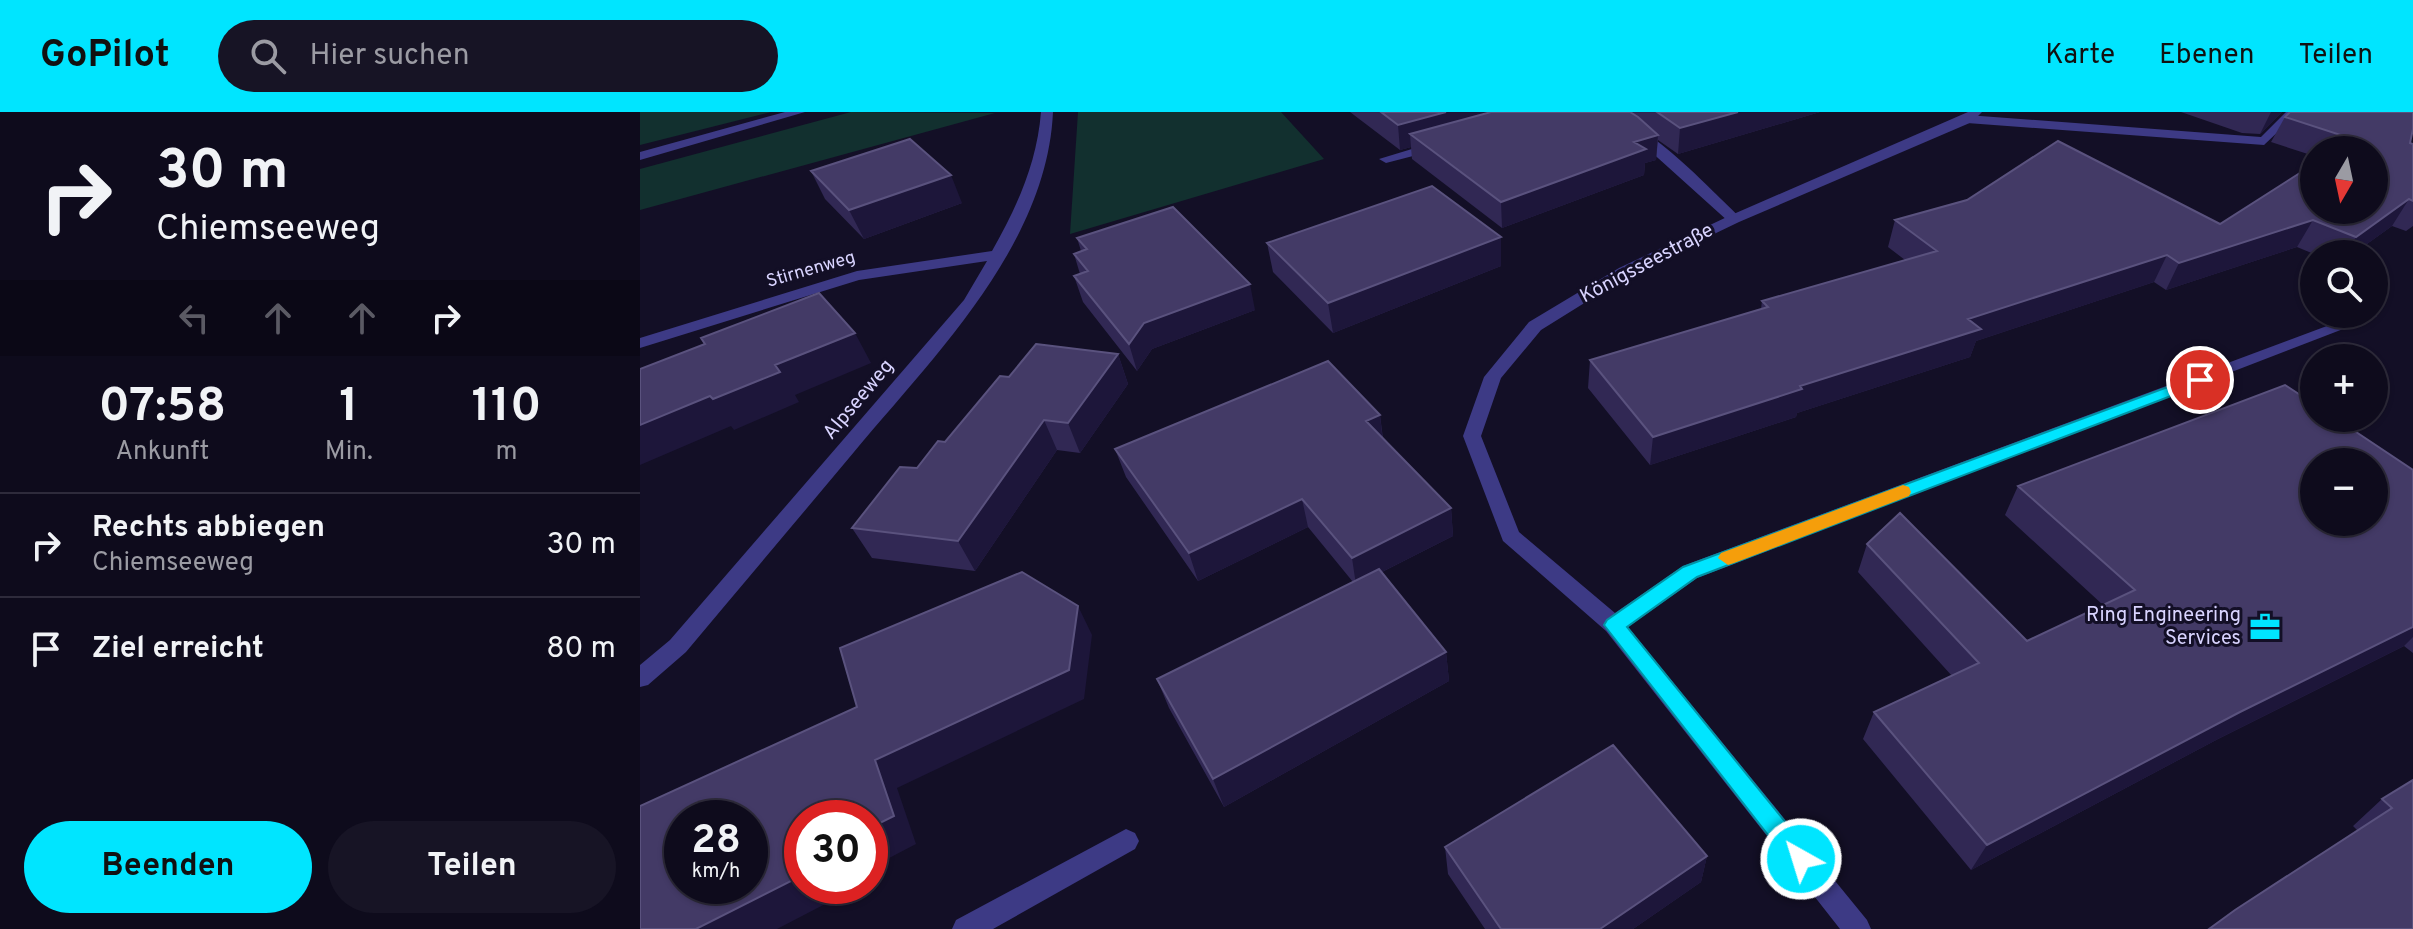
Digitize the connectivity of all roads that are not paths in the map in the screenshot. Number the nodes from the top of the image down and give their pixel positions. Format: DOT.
graph roads {
  1 [pos="799,112"];
  2 [pos="1047,112"];
  3 [pos="1599,112"];
  4 [pos="2293,112"];
  5 [pos="1971,116"];
  6 [pos="1445,144"];
  7 [pos="640,156"];
  8 [pos="1386,159"];
  9 [pos="1734,219"];
  10 [pos="998,255"];
  11 [pos="2337,328"];
  12 [pos="640,343"];
  13 [pos="1614,625"];
  14 [pos="640,678"];
  15 [pos="1126,841"];
  16 [pos="966,929"];
  17 [pos="1857,929"];
  1 -- 7 [label="street"];
  2 -- 10 [label="street, Alpseeweg"];
  3 -- 9 [label="street"];
  4 -- 5 [label="street"];
  5 -- 9 [label="street, Königsseestraße"];
  6 -- 8 [label="street"];
  9 -- 13 [label="street, Königsseestraße"];
  10 -- 12 [label="street, Stirnenweg"];
  10 -- 14 [label="street, Alpseeweg"];
  11 -- 13 [label="street"];
  13 -- 17 [label="street, Königsseestraße"];
  15 -- 16 [label="street"];
}
